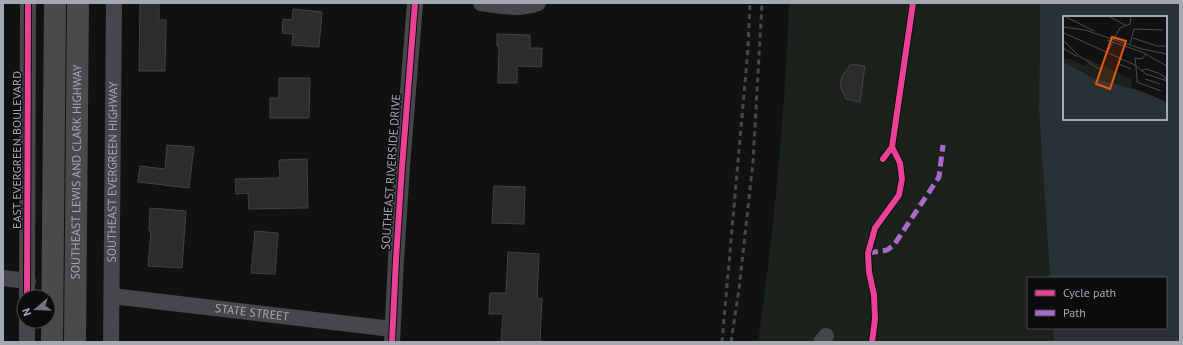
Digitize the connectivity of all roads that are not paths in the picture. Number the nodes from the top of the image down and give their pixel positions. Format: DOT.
graph roads {
  1 [pos="28,3"];
  2 [pos="56,3"];
  3 [pos="78,3"];
  4 [pos="114,3"];
  5 [pos="415,3"];
  6 [pos="481,3"];
  7 [pos="538,3"];
  8 [pos="3,278"];
  9 [pos="28,281"];
  10 [pos="28,289"];
  11 [pos="112,296"];
  12 [pos="27,329"];
  13 [pos="392,335"];
  14 [pos="27,342"];
  15 [pos="52,342"];
  16 [pos="75,342"];
  17 [pos="111,342"];
  1 -- 9 [label="street, EAST EVERGREEN BOULEVARD"];
  2 -- 15 [label="highway, SOUTHEAST LEWIS AND CLARK HIGHWAY"];
  3 -- 16 [label="highway, SOUTHEAST LEWIS AND CLARK HIGHWAY"];
  4 -- 11 [label="street, SOUTHEAST EVERGREEN HIGHWAY"];
  5 -- 13 [label="street, SOUTHEAST RIVERSIDE DRIVE"];
  6 -- 7 [label="street"];
  8 -- 9 [label="street"];
  9 -- 10 [label="street, EAST EVERGREEN BOULEVARD"];
  11 -- 13 [label="street, STATE STREET"];
  11 -- 17 [label="street, SOUTHEAST EVERGREEN HIGHWAY"];
  12 -- 14 [label="street"];
}
